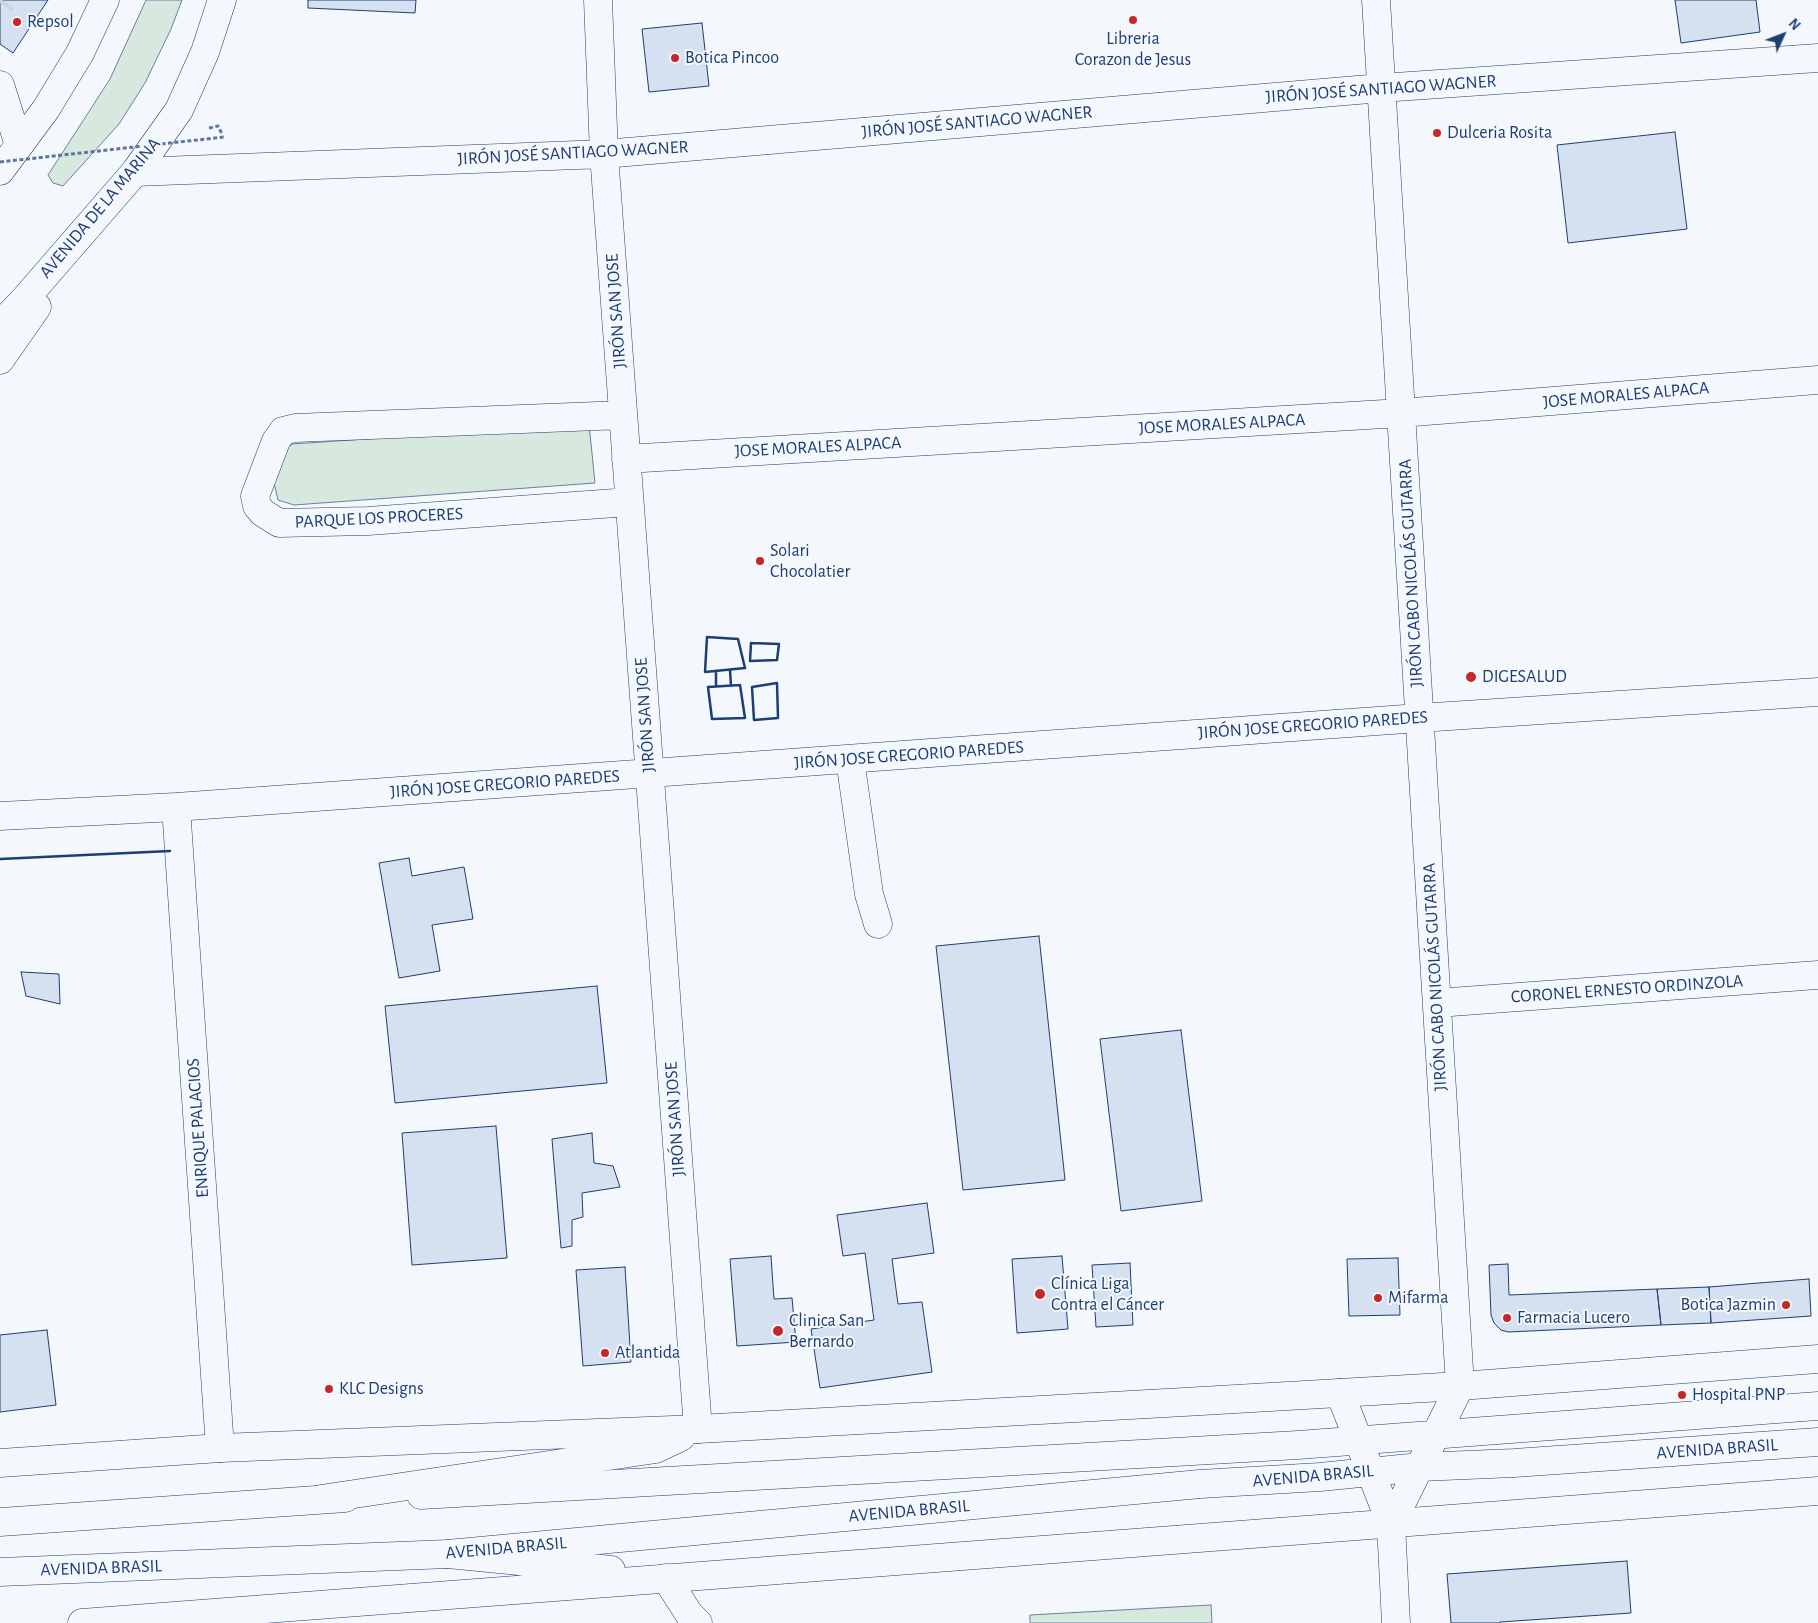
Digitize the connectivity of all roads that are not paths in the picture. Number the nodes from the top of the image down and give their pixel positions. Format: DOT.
graph roads {
  1 [pos="105,0"];
  2 [pos="222,0"];
  3 [pos="598,0"];
  4 [pos="1376,0"];
  5 [pos="1818,58"];
  6 [pos="0,85"];
  7 [pos="1381,88"];
  8 [pos="10,153"];
  9 [pos="604,154"];
  10 [pos="0,171"];
  11 [pos="135,172"];
  12 [pos="0,325"];
  13 [pos="0,360"];
  14 [pos="1818,380"];
  15 [pos="1401,413"];
  16 [pos="623,415"];
  17 [pos="626,459"];
  18 [pos="630,502"];
  19 [pos="1818,692"];
  20 [pos="1419,718"];
  21 [pos="850,759"];
  22 [pos="650,774"];
  23 [pos="176,807"];
  24 [pos="0,816"];
  25 [pos="878,924"];
  26 [pos="1818,976"];
  27 [pos="1437,1002"];
  28 [pos="1818,1359"];
  29 [pos="1460,1386"];
  30 [pos="1340,1393"];
  31 [pos="1818,1406"];
  32 [pos="698,1429"];
  33 [pos="1437,1434"];
  34 [pos="1358,1440"];
  35 [pos="1818,1442"];
  36 [pos="220,1448"];
  37 [pos="0,1463"];
  38 [pos="1420,1467"];
  39 [pos="1371,1471"];
  40 [pos="1818,1491"];
  41 [pos="322,1499"];
  42 [pos="0,1522"];
  43 [pos="1390,1524"];
  44 [pos="448,1554"];
  45 [pos="0,1572"];
  46 [pos="676,1578"];
  47 [pos="82,1623"];
  48 [pos="698,1623"];
  49 [pos="1396,1623"];
  1 -- 8 [label="street"];
  2 -- 11 [label="street, AVENIDA DE LA MARINA"];
  3 -- 9 [label="street, JIRÓN SAN JOSE"];
  4 -- 7 [label="street, JIRÓN CABO NICOLÁS GUTARRA"];
  5 -- 7 [label="street, JIRÓN JOSÉ SANTIAGO WAGNER"];
  6 -- 8 [label="street"];
  7 -- 9 [label="street, JIRÓN JOSÉ SANTIAGO WAGNER"];
  7 -- 15 [label="street, JIRÓN CABO NICOLÁS GUTARRA"];
  8 -- 10 [label="street"];
  9 -- 11 [label="street, JIRÓN JOSÉ SANTIAGO WAGNER"];
  9 -- 16 [label="street, JIRÓN SAN JOSE"];
  11 -- 12 [label="street, AVENIDA DE LA MARINA"];
  11 -- 13 [label="street"];
  14 -- 15 [label="street, JOSE MORALES ALPACA"];
  15 -- 17 [label="street, JOSE MORALES ALPACA"];
  15 -- 20 [label="street, JIRÓN CABO NICOLÁS GUTARRA"];
  16 -- 17 [label="street, JIRÓN SAN JOSE"];
  16 -- 18 [label="street, PARQUE LOS PROCERES"];
  17 -- 18 [label="street, JIRÓN SAN JOSE"];
  18 -- 22 [label="street, JIRÓN SAN JOSE"];
  19 -- 20 [label="street, JIRÓN JOSE GREGORIO PAREDES"];
  20 -- 21 [label="street, JIRÓN JOSE GREGORIO PAREDES"];
  20 -- 27 [label="street, JIRÓN CABO NICOLÁS GUTARRA"];
  21 -- 22 [label="street, JIRÓN JOSE GREGORIO PAREDES"];
  21 -- 25 [label="street"];
  22 -- 23 [label="street, JIRÓN JOSE GREGORIO PAREDES"];
  22 -- 32 [label="street, JIRÓN SAN JOSE"];
  23 -- 24 [label="street, JIRÓN JOSE GREGORIO PAREDES"];
  23 -- 36 [label="street, ENRIQUE PALACIOS"];
  26 -- 27 [label="street, CORONEL ERNESTO ORDINZOLA"];
  27 -- 29 [label="street, JIRÓN CABO NICOLÁS GUTARRA"];
  28 -- 29 [label="street"];
  29 -- 30 [label="street"];
  29 -- 33 [label="street"];
  30 -- 32 [label="street"];
  30 -- 34 [label="street"];
  31 -- 33 [label="street, AVENIDA BRASIL"];
  32 -- 36 [label="street"];
  32 -- 41 [label="street"];
  33 -- 34 [label="street, AVENIDA BRASIL"];
  33 -- 38 [label="street"];
  34 -- 39 [label="street"];
  34 -- 41 [label="street, AVENIDA BRASIL"];
  35 -- 38 [label="street, AVENIDA BRASIL"];
  36 -- 37 [label="street"];
  38 -- 39 [label="street, AVENIDA BRASIL"];
  38 -- 43 [label="street"];
  39 -- 43 [label="street"];
  39 -- 44 [label="street, AVENIDA BRASIL"];
  40 -- 43 [label="street"];
  41 -- 42 [label="street, AVENIDA BRASIL"];
  43 -- 46 [label="street"];
  43 -- 49 [label="street"];
  44 -- 45 [label="street, AVENIDA BRASIL"];
  44 -- 46 [label="street"];
  46 -- 47 [label="street"];
  46 -- 48 [label="street"];
}
